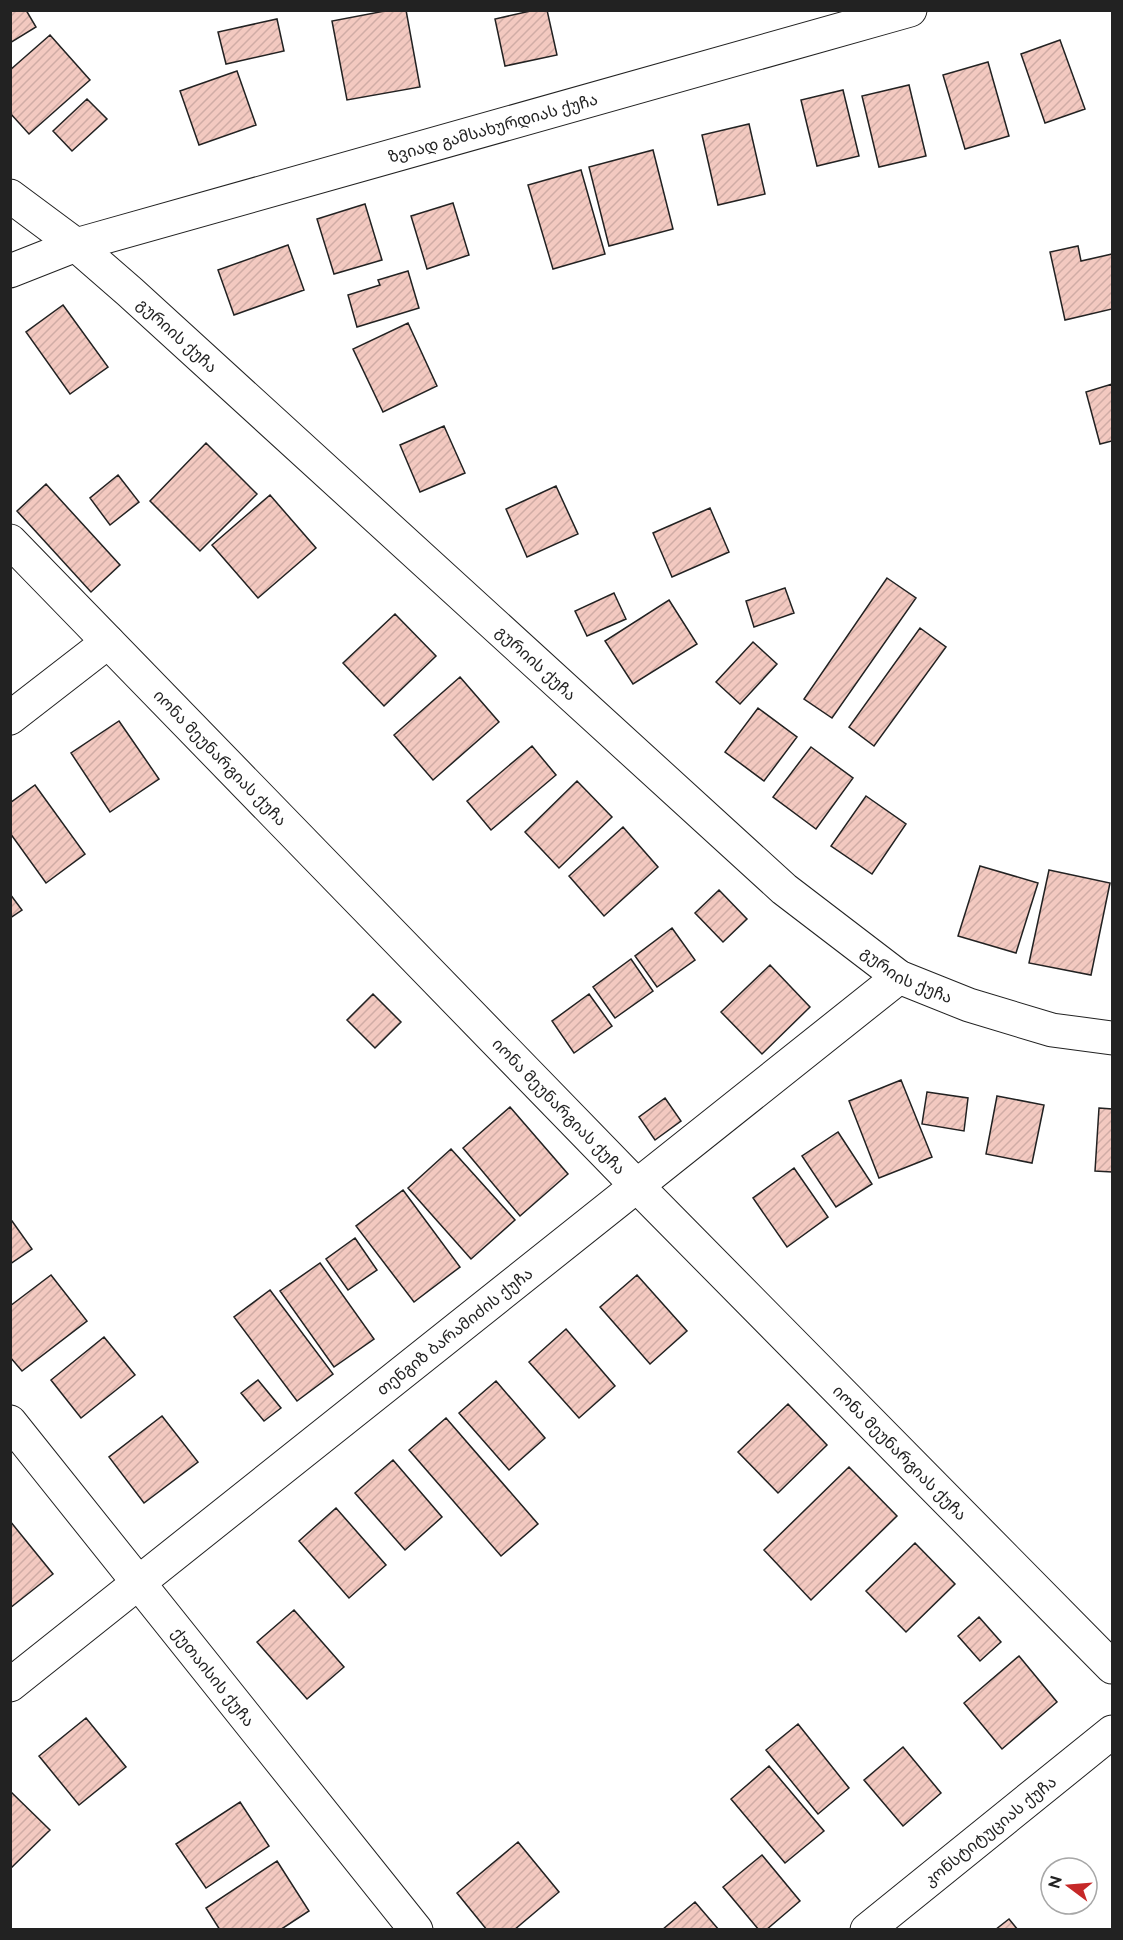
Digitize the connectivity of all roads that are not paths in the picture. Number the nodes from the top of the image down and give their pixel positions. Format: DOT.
graph roads {
  1 [pos="910,10"];
  2 [pos="10,196"];
  3 [pos="76,245"];
  4 [pos="10,271"];
  5 [pos="10,541"];
  6 [pos="108,642"];
  7 [pos="10,718"];
  8 [pos="898,977"];
  9 [pos="1113,1038"];
  10 [pos="638,1187"];
  11 [pos="10,1422"];
  12 [pos="140,1584"];
  13 [pos="1113,1667"];
  14 [pos="10,1685"];
  15 [pos="1113,1732"];
  16 [pos="416,1929"];
  17 [pos="867,1929"];
  1 -- 3 [label="main road, ზვიად გამსახურდიას ქუჩა"];
  2 -- 3 [label="main road, გურიის ქუჩა"];
  3 -- 4 [label="main road, ზვიად გამსახურდიას ქუჩა"];
  3 -- 8 [label="main road, გურიის ქუჩა"];
  5 -- 6 [label="main road, იონა მეუნარგიას ქუჩა"];
  6 -- 7 [label="main road"];
  6 -- 10 [label="main road, იონა მეუნარგიას ქუჩა"];
  8 -- 9 [label="main road, გურიის ქუჩა"];
  8 -- 10 [label="main road, თენგიზ ბარამიძის ქუჩა"];
  10 -- 12 [label="main road, თენგიზ ბარამიძის ქუჩა"];
  10 -- 13 [label="main road, იონა მეუნარგიას ქუჩა"];
  11 -- 12 [label="main road, ქუთაისის ქუჩა"];
  12 -- 14 [label="main road, თენგიზ ბარამიძის ქუჩა"];
  12 -- 16 [label="main road, ქუთაისის ქუჩა"];
  15 -- 17 [label="main road, კონსტიტუციას ქუჩა"];
}
